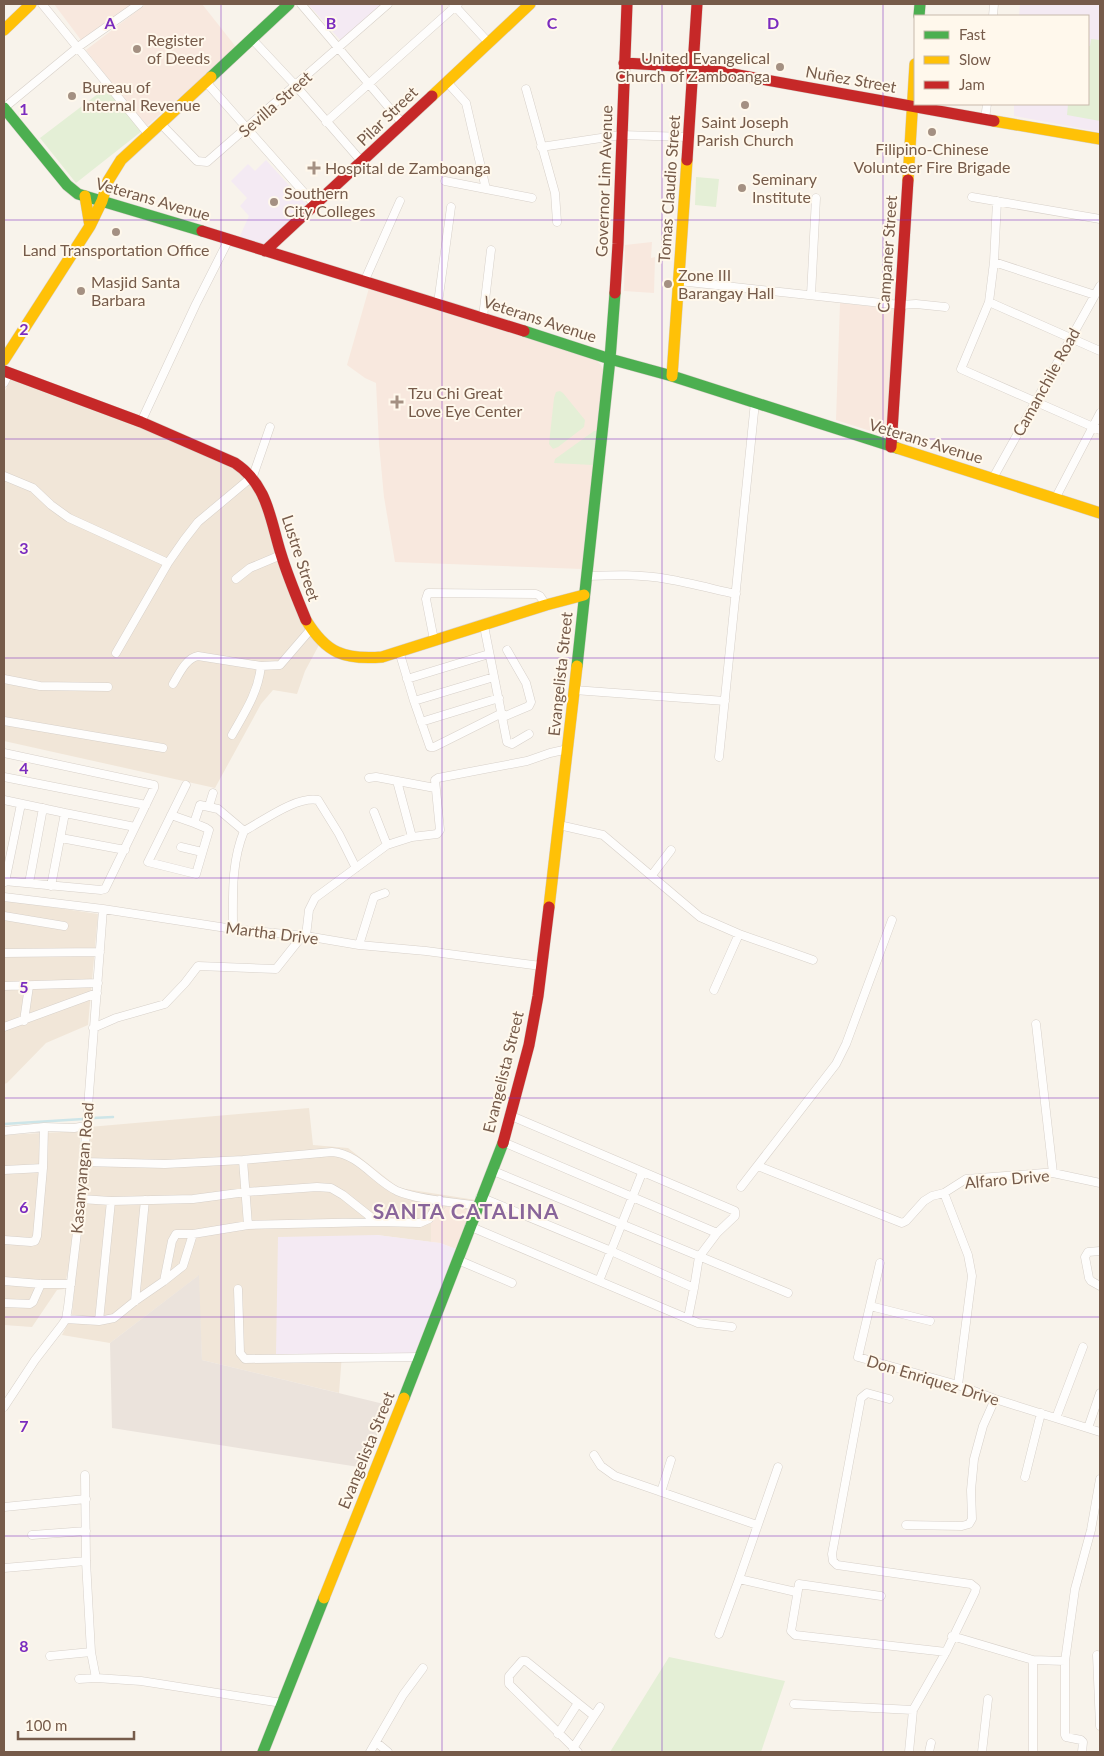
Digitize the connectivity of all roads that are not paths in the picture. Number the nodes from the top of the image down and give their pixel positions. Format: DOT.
graph roads {
  1 [pos="31,4"];
  2 [pos="42,4"];
  3 [pos="139,4"];
  4 [pos="289,4"];
  5 [pos="301,4"];
  6 [pos="388,4"];
  7 [pos="455,4"];
  8 [pos="530,4"];
  9 [pos="627,4"];
  10 [pos="697,4"];
  11 [pos="4,30"];
  12 [pos="252,39"];
  13 [pos="488,42"];
  14 [pos="78,47"];
  15 [pos="339,47"];
  16 [pos="624,63"];
  17 [pos="694,67"];
  18 [pos="914,78"];
  19 [pos="446,81"];
  20 [pos="206,82"];
  21 [pos="369,83"];
  22 [pos="296,86"];
  23 [pos="526,89"];
  24 [pos="986,105"];
  25 [pos="912,107"];
  26 [pos="4,108"];
  27 [pos="986,119"];
  28 [pos="326,122"];
  29 [pos="161,124"];
  30 [pos="403,124"];
  31 [pos="248,128"];
  32 [pos="149,135"];
  33 [pos="621,135"];
  34 [pos="688,137"];
  35 [pos="1100,139"];
  36 [pos="541,147"];
  37 [pos="362,162"];
  38 [pos="445,181"];
  39 [pos="486,189"];
  40 [pos="85,196"];
  41 [pos="972,197"];
  42 [pos="532,198"];
  43 [pos="816,198"];
  44 [pos="997,200"];
  45 [pos="102,201"];
  46 [pos="400,201"];
  47 [pos="315,205"];
  48 [pos="451,207"];
  49 [pos="1100,219"];
  50 [pos="558,222"];
  51 [pos="90,226"];
  52 [pos="229,239"];
  53 [pos="491,250"];
  54 [pos="265,251"];
  55 [pos="994,262"];
  56 [pos="364,282"];
  57 [pos="679,282"];
  58 [pos="1100,286"];
  59 [pos="811,295"];
  60 [pos="1095,295"];
  61 [pos="989,302"];
  62 [pos="438,303"];
  63 [pos="900,305"];
  64 [pos="945,308"];
  65 [pos="483,317"];
  66 [pos="1070,338"];
  67 [pos="1100,351"];
  68 [pos="610,359"];
  69 [pos="4,360"];
  70 [pos="5,376"];
  71 [pos="672,376"];
  72 [pos="755,402"];
  73 [pos="1035,402"];
  74 [pos="1100,413"];
  75 [pos="141,422"];
  76 [pos="270,427"];
  77 [pos="1097,428"];
  78 [pos="891,447"];
  79 [pos="4,476"];
  80 [pos="253,476"];
  81 [pos="992,478"];
  82 [pos="1055,499"];
  83 [pos="1100,513"];
  84 [pos="281,555"];
  85 [pos="168,564"];
  86 [pos="586,576"];
  87 [pos="236,579"];
  88 [pos="736,594"];
  89 [pos="584,595"];
  90 [pos="546,606"];
  91 [pos="484,626"];
  92 [pos="311,630"];
  93 [pos="434,640"];
  94 [pos="506,650"];
  95 [pos="400,652"];
  96 [pos="116,653"];
  97 [pos="489,654"];
  98 [pos="262,666"];
  99 [pos="494,677"];
  100 [pos="4,679"];
  101 [pos="407,679"];
  102 [pos="173,684"];
  103 [pos="108,687"];
  104 [pos="574,690"];
  105 [pos="499,698"];
  106 [pos="414,701"];
  107 [pos="725,701"];
  108 [pos="503,715"];
  109 [pos="4,721"];
  110 [pos="421,722"];
  111 [pos="529,734"];
  112 [pos="232,735"];
  113 [pos="163,748"];
  114 [pos="568,749"];
  115 [pos="4,752"];
  116 [pos="719,757"];
  117 [pos="4,777"];
  118 [pos="369,778"];
  119 [pos="397,781"];
  120 [pos="186,785"];
  121 [pos="435,788"];
  122 [pos="213,793"];
  123 [pos="4,800"];
  124 [pos="21,804"];
  125 [pos="146,805"];
  126 [pos="209,806"];
  127 [pos="43,808"];
  128 [pos="374,812"];
  129 [pos="65,813"];
  130 [pos="171,815"];
  131 [pos="194,822"];
  132 [pos="559,825"];
  133 [pos="135,827"];
  134 [pos="244,831"];
  135 [pos="412,837"];
  136 [pos="61,838"];
  137 [pos="386,846"];
  138 [pos="181,847"];
  139 [pos="125,850"];
  140 [pos="671,850"];
  141 [pos="202,852"];
  142 [pos="356,868"];
  143 [pos="652,875"];
  144 [pos="4,881"];
  145 [pos="28,883"];
  146 [pos="52,886"];
  147 [pos="385,893"];
  148 [pos="4,897"];
  149 [pos="102,909"];
  150 [pos="4,916"];
  151 [pos="892,920"];
  152 [pos="64,926"];
  153 [pos="233,929"];
  154 [pos="739,934"];
  155 [pos="304,935"];
  156 [pos="359,945"];
  157 [pos="100,952"];
  158 [pos="4,953"];
  159 [pos="813,960"];
  160 [pos="542,966"];
  161 [pos="98,983"];
  162 [pos="4,986"];
  163 [pos="29,986"];
  164 [pos="714,990"];
  165 [pos="97,993"];
  166 [pos="24,1021"];
  167 [pos="1036,1024"];
  168 [pos="4,1027"];
  169 [pos="93,1028"];
  170 [pos="509,1115"];
  171 [pos="86,1126"];
  172 [pos="44,1127"];
  173 [pos="4,1131"];
  174 [pos="503,1142"];
  175 [pos="243,1160"];
  176 [pos="84,1162"];
  177 [pos="758,1166"];
  178 [pos="42,1168"];
  179 [pos="4,1170"];
  180 [pos="491,1170"];
  181 [pos="642,1173"];
  182 [pos="1053,1173"];
  183 [pos="1100,1183"];
  184 [pos="741,1187"];
  185 [pos="246,1192"];
  186 [pos="944,1193"];
  187 [pos="633,1198"];
  188 [pos="81,1199"];
  189 [pos="145,1200"];
  190 [pos="440,1200"];
  191 [pos="112,1201"];
  192 [pos="479,1202"];
  193 [pos="377,1222"];
  194 [pos="622,1224"];
  195 [pos="248,1225"];
  196 [pos="469,1226"];
  197 [pos="718,1233"];
  198 [pos="193,1234"];
  199 [pos="4,1240"];
  200 [pos="611,1251"];
  201 [pos="1100,1251"];
  202 [pos="698,1257"];
  203 [pos="458,1260"];
  204 [pos="880,1263"];
  205 [pos="4,1281"];
  206 [pos="164,1281"];
  207 [pos="599,1281"];
  208 [pos="512,1283"];
  209 [pos="41,1284"];
  210 [pos="71,1284"];
  211 [pos="1100,1286"];
  212 [pos="694,1288"];
  213 [pos="238,1289"];
  214 [pos="788,1293"];
  215 [pos="135,1301"];
  216 [pos="4,1303"];
  217 [pos="870,1306"];
  218 [pos="688,1318"];
  219 [pos="66,1319"];
  220 [pos="99,1321"];
  221 [pos="930,1321"];
  222 [pos="732,1327"];
  223 [pos="1083,1347"];
  224 [pos="420,1357"];
  225 [pos="958,1385"];
  226 [pos="1100,1393"];
  227 [pos="889,1399"];
  228 [pos="995,1399"];
  229 [pos="4,1406"];
  230 [pos="1041,1413"];
  231 [pos="1056,1418"];
  232 [pos="1088,1428"];
  233 [pos="1100,1432"];
  234 [pos="594,1455"];
  235 [pos="671,1460"];
  236 [pos="778,1467"];
  237 [pos="85,1475"];
  238 [pos="1025,1478"];
  239 [pos="1100,1479"];
  240 [pos="660,1492"];
  241 [pos="86,1499"];
  242 [pos="4,1506"];
  243 [pos="906,1524"];
  244 [pos="757,1525"];
  245 [pos="86,1531"];
  246 [pos="32,1535"];
  247 [pos="86,1561"];
  248 [pos="4,1568"];
  249 [pos="739,1579"];
  250 [pos="796,1592"];
  251 [pos="881,1596"];
  252 [pos="720,1634"];
  253 [pos="952,1636"];
  254 [pos="91,1652"];
  255 [pos="946,1652"];
  256 [pos="1097,1655"];
  257 [pos="50,1656"];
  258 [pos="1033,1660"];
  259 [pos="1065,1661"];
  260 [pos="424,1668"];
  261 [pos="96,1678"];
  262 [pos="79,1679"];
  263 [pos="988,1699"];
  264 [pos="282,1703"];
  265 [pos="578,1703"];
  266 [pos="794,1704"];
  267 [pos="600,1707"];
  268 [pos="913,1710"];
  269 [pos="594,1716"];
  270 [pos="1100,1726"];
  271 [pos="558,1734"];
  272 [pos="376,1742"];
  273 [pos="931,1743"];
  274 [pos="575,1750"];
  275 [pos="263,1752"];
  276 [pos="370,1752"];
  277 [pos="388,1752"];
  278 [pos="909,1752"];
  279 [pos="929,1752"];
  280 [pos="982,1752"];
  281 [pos="1034,1752"];
  282 [pos="1082,1752"];
  1 -- 11 [label="main road"];
  2 -- 14 [label="street"];
  3 -- 14 [label="street"];
  4 -- 12 [label="main road"];
  5 -- 15 [label="street"];
  6 -- 15 [label="street, Sevilla Street"];
  7 -- 13 [label="street"];
  7 -- 21 [label="street"];
  8 -- 13 [label="main road, Pilar Street"];
  9 -- 16 [label="main road, Governor Lim Avenue"];
  10 -- 17 [label="main road, Tomas Claudio Street"];
  12 -- 20 [label="main road"];
  12 -- 22 [label="street"];
  13 -- 19 [label="main road, Pilar Street"];
  14 -- 26 [label="street"];
  14 -- 32 [label="street"];
  15 -- 21 [label="street"];
  15 -- 22 [label="street, Sevilla Street"];
  16 -- 17 [label="main road, Nuñez Street"];
  16 -- 33 [label="main road, Governor Lim Avenue"];
  17 -- 25 [label="main road, Nuñez Street"];
  17 -- 34 [label="main road, Tomas Claudio Street"];
  18 -- 25 [label="main road, Campaner Street"];
  19 -- 30 [label="main road, Pilar Street"];
  19 -- 39 [label="street"];
  20 -- 29 [label="main road"];
  20 -- 31 [label="street"];
  21 -- 28 [label="street"];
  21 -- 30 [label="street"];
  22 -- 28 [label="street"];
  22 -- 31 [label="street, Sevilla Street"];
  23 -- 36 [label="street"];
  24 -- 27 [label="street"];
  25 -- 27 [label="main road, Nuñez Street"];
  25 -- 63 [label="main road, Campaner Street"];
  26 -- 40 [label="main road, Veterans Avenue"];
  27 -- 35 [label="main road, Nuñez Street"];
  28 -- 37 [label="street"];
  29 -- 31 [label="street, Sevilla Street"];
  29 -- 32 [label="main road"];
  30 -- 37 [label="main road, Pilar Street"];
  31 -- 47 [label="street"];
  32 -- 45 [label="main road"];
  33 -- 34 [label="street"];
  33 -- 36 [label="street"];
  33 -- 68 [label="main road, Governor Lim Avenue"];
  34 -- 57 [label="main road, Tomas Claudio Street"];
  36 -- 50 [label="street"];
  37 -- 47 [label="main road, Pilar Street"];
  38 -- 39 [label="street"];
  39 -- 42 [label="street"];
  40 -- 45 [label="main road, Veterans Avenue"];
  40 -- 51 [label="main road"];
  41 -- 44 [label="street"];
  43 -- 59 [label="street"];
  44 -- 49 [label="street"];
  44 -- 55 [label="street"];
  45 -- 51 [label="main road"];
  45 -- 52 [label="main road, Veterans Avenue"];
  46 -- 56 [label="street"];
  47 -- 54 [label="main road, Pilar Street"];
  48 -- 62 [label="street"];
  51 -- 69 [label="main road"];
  52 -- 54 [label="main road, Veterans Avenue"];
  52 -- 75 [label="street"];
  53 -- 65 [label="street"];
  54 -- 56 [label="main road, Veterans Avenue"];
  55 -- 60 [label="street"];
  55 -- 61 [label="street"];
  56 -- 62 [label="main road, Veterans Avenue"];
  57 -- 59 [label="street"];
  57 -- 71 [label="main road, Tomas Claudio Street"];
  58 -- 60 [label="street, Camanchile Road"];
  59 -- 63 [label="street"];
  60 -- 66 [label="street, Camanchile Road"];
  61 -- 66 [label="street"];
  61 -- 73 [label="street"];
  62 -- 65 [label="main road, Veterans Avenue"];
  63 -- 64 [label="street"];
  63 -- 78 [label="main road, Campaner Street"];
  65 -- 68 [label="main road, Veterans Avenue"];
  66 -- 67 [label="street"];
  66 -- 73 [label="street, Camanchile Road"];
  68 -- 71 [label="main road, Veterans Avenue"];
  68 -- 86 [label="main road, Evangelista Street"];
  70 -- 75 [label="main road, Lustre Street"];
  71 -- 72 [label="main road, Veterans Avenue"];
  72 -- 78 [label="main road, Veterans Avenue"];
  72 -- 88 [label="street"];
  73 -- 77 [label="street"];
  73 -- 81 [label="street, Camanchile Road"];
  74 -- 77 [label="street"];
  75 -- 80 [label="main road, Lustre Street"];
  76 -- 80 [label="street"];
  77 -- 82 [label="street"];
  78 -- 81 [label="main road, Veterans Avenue"];
  79 -- 85 [label="street"];
  80 -- 84 [label="main road, Lustre Street"];
  80 -- 85 [label="street"];
  81 -- 82 [label="main road, Veterans Avenue"];
  82 -- 83 [label="main road, Veterans Avenue"];
  84 -- 87 [label="street"];
  84 -- 92 [label="main road, Lustre Street"];
  85 -- 96 [label="street"];
  86 -- 88 [label="street"];
  86 -- 89 [label="main road, Evangelista Street"];
  88 -- 107 [label="street"];
  89 -- 90 [label="main road, Lustre Street"];
  89 -- 104 [label="main road, Evangelista Street"];
  90 -- 91 [label="main road, Lustre Street"];
  90 -- 93 [label="street"];
  91 -- 93 [label="main road, Lustre Street"];
  91 -- 97 [label="street"];
  92 -- 95 [label="main road, Lustre Street"];
  92 -- 98 [label="street"];
  93 -- 95 [label="main road, Lustre Street"];
  94 -- 108 [label="street"];
  95 -- 101 [label="street"];
  97 -- 99 [label="street"];
  97 -- 101 [label="street"];
  98 -- 102 [label="street"];
  98 -- 112 [label="street"];
  99 -- 105 [label="street"];
  99 -- 106 [label="street"];
  100 -- 103 [label="street"];
  101 -- 106 [label="street"];
  104 -- 107 [label="street"];
  104 -- 114 [label="main road, Evangelista Street"];
  105 -- 108 [label="street"];
  105 -- 110 [label="street"];
  106 -- 110 [label="street"];
  107 -- 116 [label="street"];
  108 -- 110 [label="street"];
  108 -- 111 [label="street"];
  109 -- 113 [label="street"];
  114 -- 121 [label="street"];
  114 -- 132 [label="main road, Evangelista Street"];
  115 -- 125 [label="street"];
  117 -- 125 [label="street"];
  118 -- 119 [label="street"];
  119 -- 121 [label="street"];
  119 -- 135 [label="street"];
  120 -- 130 [label="street"];
  121 -- 135 [label="street"];
  122 -- 126 [label="street"];
  123 -- 124 [label="street"];
  124 -- 127 [label="street"];
  124 -- 144 [label="street"];
  125 -- 133 [label="street"];
  126 -- 131 [label="street"];
  126 -- 134 [label="street"];
  127 -- 129 [label="street"];
  127 -- 145 [label="street"];
  128 -- 137 [label="street"];
  129 -- 133 [label="street"];
  129 -- 136 [label="street"];
  130 -- 131 [label="street"];
  130 -- 141 [label="street"];
  131 -- 141 [label="street"];
  132 -- 143 [label="street"];
  132 -- 160 [label="main road, Evangelista Street"];
  133 -- 139 [label="street"];
  134 -- 142 [label="street"];
  134 -- 153 [label="street"];
  135 -- 137 [label="street"];
  136 -- 139 [label="street"];
  136 -- 146 [label="street"];
  137 -- 142 [label="street"];
  138 -- 141 [label="street"];
  139 -- 146 [label="street"];
  140 -- 143 [label="street"];
  142 -- 155 [label="street"];
  143 -- 154 [label="street"];
  144 -- 145 [label="street"];
  145 -- 146 [label="street"];
  147 -- 156 [label="street"];
  148 -- 149 [label="street, Martha Drive"];
  149 -- 153 [label="street, Martha Drive"];
  149 -- 157 [label="street, Kasanyangan Road"];
  150 -- 152 [label="street"];
  151 -- 177 [label="street"];
  153 -- 155 [label="street, Martha Drive"];
  154 -- 159 [label="street"];
  154 -- 164 [label="street"];
  155 -- 156 [label="street, Martha Drive"];
  155 -- 169 [label="street"];
  156 -- 160 [label="street, Martha Drive"];
  157 -- 158 [label="street"];
  157 -- 161 [label="street, Kasanyangan Road"];
  160 -- 170 [label="main road, Evangelista Street"];
  161 -- 163 [label="street"];
  161 -- 165 [label="street, Kasanyangan Road"];
  162 -- 163 [label="street"];
  163 -- 166 [label="street"];
  165 -- 166 [label="street"];
  165 -- 169 [label="street, Kasanyangan Road"];
  166 -- 168 [label="street"];
  167 -- 182 [label="street"];
  169 -- 171 [label="street, Kasanyangan Road"];
  170 -- 174 [label="main road, Evangelista Street"];
  170 -- 181 [label="street"];
  171 -- 172 [label="street"];
  171 -- 176 [label="street, Kasanyangan Road"];
  172 -- 173 [label="street"];
  172 -- 178 [label="street"];
  174 -- 180 [label="main road, Evangelista Street"];
  174 -- 187 [label="street"];
  175 -- 176 [label="street"];
  175 -- 185 [label="street"];
  175 -- 190 [label="street"];
  176 -- 188 [label="street, Kasanyangan Road"];
  177 -- 184 [label="street"];
  177 -- 186 [label="street, Alfaro Drive"];
  178 -- 179 [label="street"];
  178 -- 199 [label="street"];
  180 -- 192 [label="main road, Evangelista Street"];
  180 -- 194 [label="street"];
  181 -- 187 [label="street"];
  181 -- 197 [label="street"];
  182 -- 183 [label="street, Alfaro Drive"];
  182 -- 186 [label="street, Alfaro Drive"];
  185 -- 189 [label="street"];
  185 -- 193 [label="street"];
  185 -- 195 [label="street"];
  186 -- 225 [label="street"];
  187 -- 194 [label="street"];
  187 -- 197 [label="street"];
  188 -- 191 [label="street"];
  188 -- 210 [label="street, Kasanyangan Road"];
  189 -- 191 [label="street"];
  189 -- 215 [label="street"];
  190 -- 192 [label="street"];
  190 -- 193 [label="street"];
  191 -- 220 [label="street"];
  192 -- 196 [label="main road, Evangelista Street"];
  192 -- 200 [label="street"];
  193 -- 195 [label="street"];
  194 -- 200 [label="street"];
  194 -- 202 [label="street"];
  195 -- 198 [label="street"];
  196 -- 203 [label="main road, Evangelista Street"];
  196 -- 207 [label="street"];
  197 -- 202 [label="street"];
  198 -- 206 [label="street"];
  198 -- 206 [label="street"];
  200 -- 207 [label="street"];
  200 -- 212 [label="street"];
  201 -- 211 [label="street"];
  202 -- 212 [label="street"];
  202 -- 214 [label="street"];
  203 -- 208 [label="street"];
  203 -- 224 [label="main road, Evangelista Street"];
  204 -- 217 [label="street, Don Enriquez Drive"];
  205 -- 209 [label="street"];
  206 -- 215 [label="street"];
  207 -- 218 [label="street"];
  209 -- 210 [label="street"];
  209 -- 216 [label="street"];
  210 -- 219 [label="street, Kasanyangan Road"];
  212 -- 218 [label="street"];
  213 -- 224 [label="street"];
  215 -- 220 [label="street"];
  217 -- 221 [label="street"];
  217 -- 225 [label="street, Don Enriquez Drive"];
  218 -- 222 [label="street"];
  219 -- 220 [label="street"];
  219 -- 229 [label="street, Kasanyangan Road"];
  223 -- 231 [label="street"];
  224 -- 264 [label="main road, Evangelista Street"];
  225 -- 228 [label="street, Don Enriquez Drive"];
  226 -- 232 [label="street"];
  227 -- 253 [label="street"];
  228 -- 230 [label="street, Don Enriquez Drive"];
  228 -- 243 [label="street"];
  230 -- 231 [label="street, Don Enriquez Drive"];
  230 -- 238 [label="street"];
  231 -- 232 [label="street, Don Enriquez Drive"];
  232 -- 233 [label="street, Don Enriquez Drive"];
  234 -- 240 [label="street"];
  235 -- 240 [label="street"];
  236 -- 244 [label="street"];
  237 -- 241 [label="street"];
  239 -- 259 [label="street"];
  240 -- 244 [label="street"];
  241 -- 242 [label="street"];
  241 -- 245 [label="street"];
  244 -- 249 [label="street"];
  245 -- 246 [label="street"];
  245 -- 247 [label="street"];
  247 -- 248 [label="street"];
  247 -- 254 [label="street"];
  249 -- 250 [label="street"];
  249 -- 252 [label="street"];
  250 -- 251 [label="street"];
  250 -- 255 [label="street"];
  253 -- 255 [label="street"];
  253 -- 258 [label="street"];
  254 -- 257 [label="street"];
  254 -- 261 [label="street"];
  255 -- 268 [label="street"];
  256 -- 270 [label="street"];
  258 -- 259 [label="street"];
  258 -- 281 [label="street"];
  259 -- 282 [label="street"];
  260 -- 272 [label="street"];
  261 -- 262 [label="street"];
  261 -- 264 [label="street"];
  263 -- 280 [label="street"];
  264 -- 275 [label="main road, Evangelista Street"];
  265 -- 269 [label="street"];
  265 -- 271 [label="street"];
  265 -- 271 [label="street"];
  266 -- 268 [label="street"];
  267 -- 269 [label="street"];
  268 -- 278 [label="street"];
  269 -- 274 [label="street"];
  271 -- 274 [label="street"];
  272 -- 276 [label="street"];
  272 -- 277 [label="street"];
  273 -- 279 [label="street"];
}
